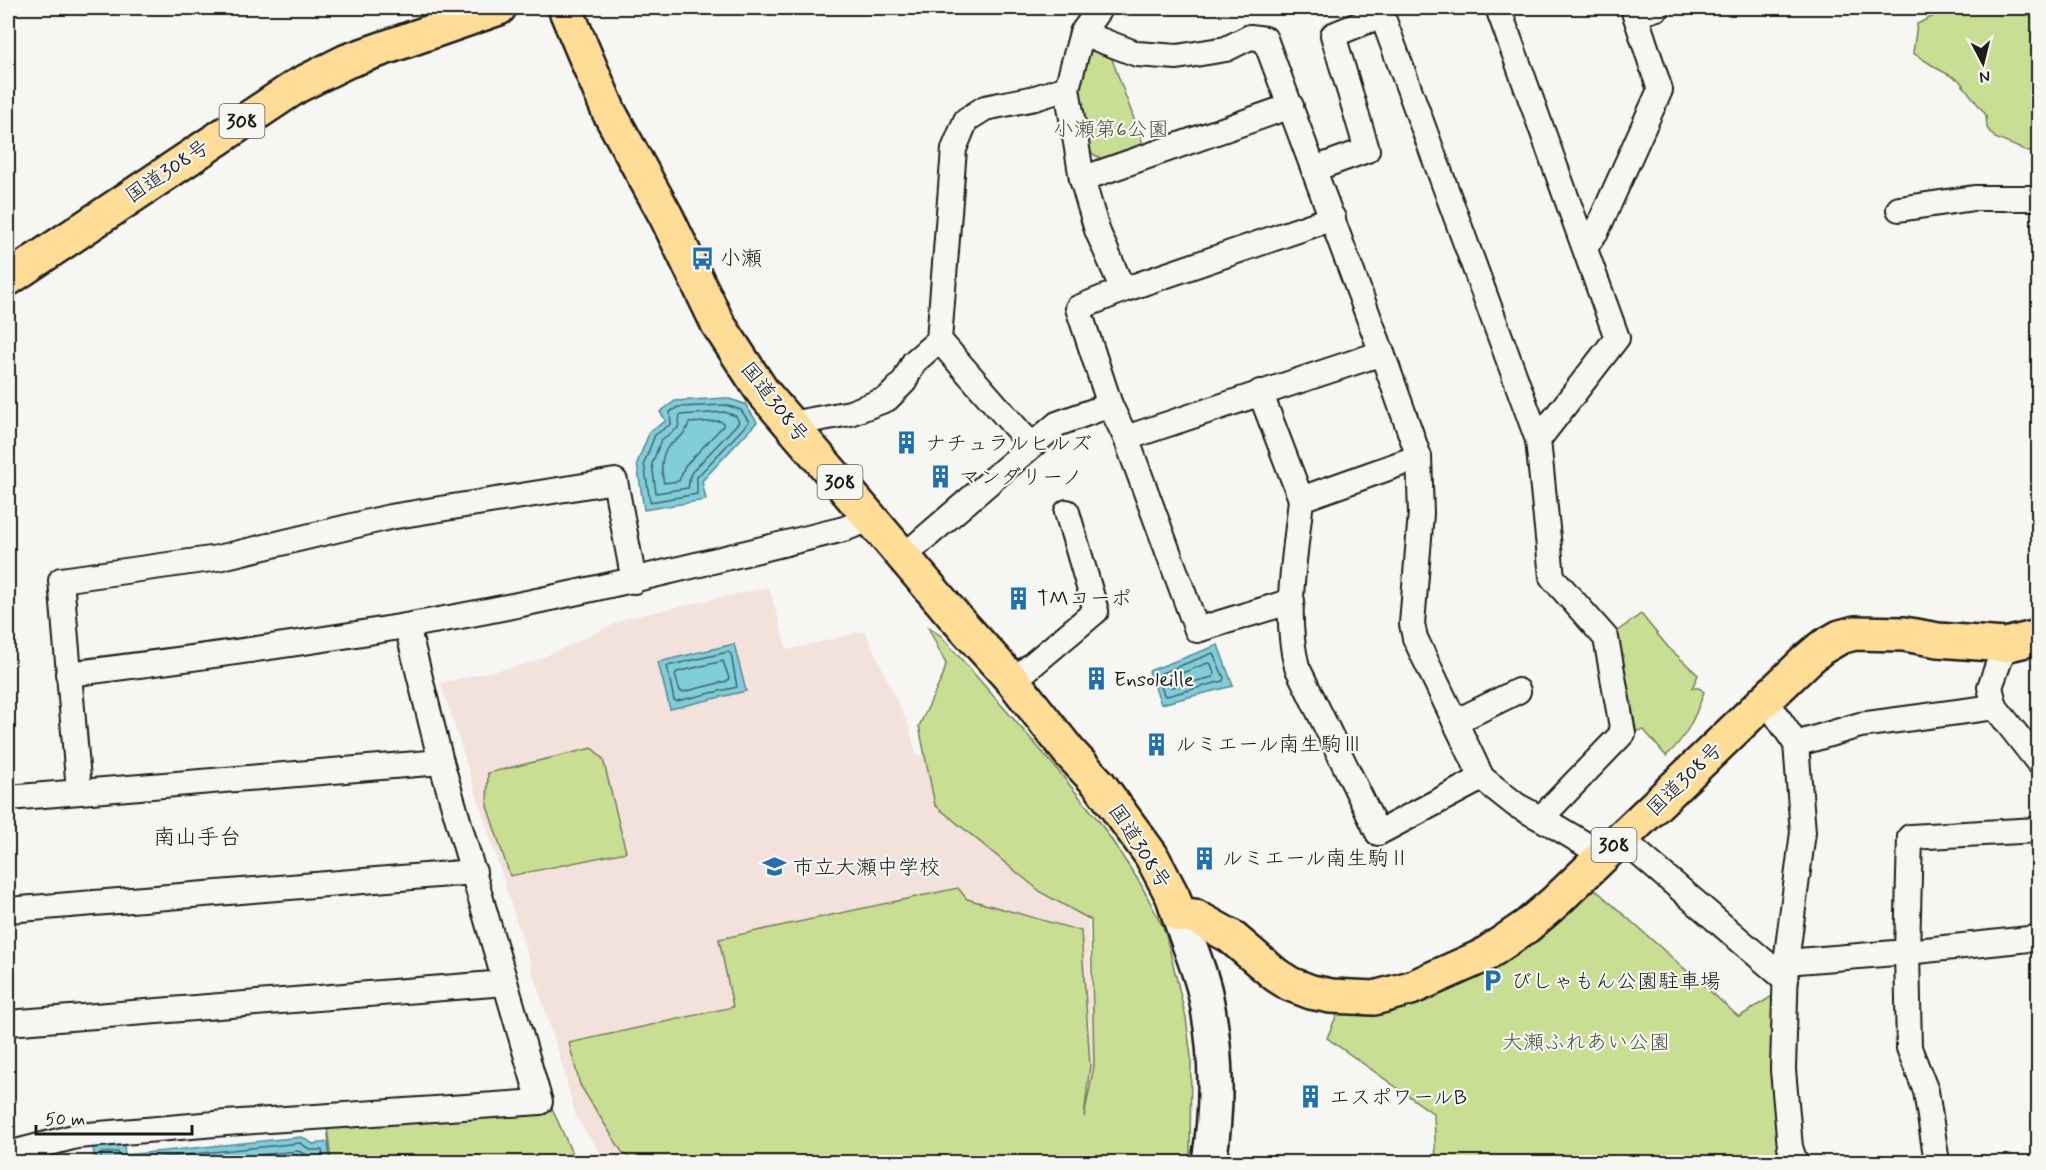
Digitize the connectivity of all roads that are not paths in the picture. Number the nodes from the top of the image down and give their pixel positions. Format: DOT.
graph roads {
  1 [pos="499,8"];
  2 [pos="565,8"];
  3 [pos="1100,8"];
  4 [pos="1498,8"];
  5 [pos="1642,10"];
  6 [pos="1082,33"];
  7 [pos="1067,88"];
  8 [pos="1291,106"];
  9 [pos="1314,169"];
  10 [pos="1082,179"];
  11 [pos="2038,198"];
  12 [pos="1899,209"];
  13 [pos="1333,218"];
  14 [pos="1585,247"];
  15 [pos="8,279"];
  16 [pos="1123,290"];
  17 [pos="939,340"];
  18 [pos="1382,353"];
  19 [pos="1260,392"];
  20 [pos="1110,405"];
  21 [pos="790,424"];
  22 [pos="1126,438"];
  23 [pos="1538,440"];
  24 [pos="1031,445"];
  25 [pos="1419,457"];
  26 [pos="1301,500"];
  27 [pos="1067,512"];
  28 [pos="870,519"];
  29 [pos="904,556"];
  30 [pos="634,581"];
  31 [pos="1292,601"];
  32 [pos="407,626"];
  33 [pos="2038,637"];
  34 [pos="2005,645"];
  35 [pos="68,674"];
  36 [pos="1012,681"];
  37 [pos="1518,691"];
  38 [pos="1766,699"];
  39 [pos="1995,707"];
  40 [pos="1455,722"];
  41 [pos="1796,744"];
  42 [pos="441,762"];
  43 [pos="2038,762"];
  44 [pos="1482,778"];
  45 [pos="79,790"];
  46 [pos="8,798"];
  47 [pos="1541,818"];
  48 [pos="2038,830"];
  49 [pos="1612,847"];
  50 [pos="474,872"];
  51 [pos="8,910"];
  52 [pos="1179,915"];
  53 [pos="2038,938"];
  54 [pos="1907,952"];
  55 [pos="1786,971"];
  56 [pos="506,983"];
  57 [pos="8,1023"];
  58 [pos="8,1154"];
  59 [pos="1209,1162"];
  60 [pos="1795,1162"];
  61 [pos="1937,1162"];
  1 -- 15 [label="highway, 国道308号 / 308"];
  2 -- 21 [label="highway, 国道308号 / 308"];
  3 -- 6 [label="street"];
  4 -- 14 [label="street"];
  5 -- 14 [label="street"];
  6 -- 7 [label="street"];
  6 -- 8 [label="street"];
  7 -- 10 [label="street"];
  7 -- 17 [label="street"];
  8 -- 9 [label="street"];
  8 -- 10 [label="street"];
  9 -- 13 [label="street"];
  9 -- 23 [label="street"];
  10 -- 16 [label="street"];
  11 -- 12 [label="street"];
  13 -- 16 [label="street"];
  13 -- 18 [label="street"];
  14 -- 23 [label="street"];
  16 -- 20 [label="street"];
  17 -- 21 [label="street"];
  17 -- 24 [label="street"];
  18 -- 19 [label="street"];
  18 -- 25 [label="street"];
  19 -- 22 [label="street"];
  19 -- 26 [label="street"];
  20 -- 22 [label="street"];
  20 -- 24 [label="street"];
  21 -- 28 [label="highway, 国道308号 / 308"];
  22 -- 31 [label="street"];
  23 -- 47 [label="street"];
  24 -- 29 [label="street"];
  25 -- 26 [label="street"];
  25 -- 40 [label="street"];
  26 -- 31 [label="street"];
  27 -- 36 [label="street"];
  28 -- 29 [label="highway, 国道308号 / 308"];
  28 -- 30 [label="street"];
  29 -- 36 [label="highway, 国道308号 / 308"];
  30 -- 32 [label="street"];
  30 -- 35 [label="street"];
  31 -- 44 [label="street"];
  32 -- 35 [label="street"];
  32 -- 42 [label="street"];
  33 -- 34 [label="highway, 国道308号 / 308"];
  34 -- 38 [label="highway, 国道308号 / 308"];
  34 -- 39 [label="street"];
  35 -- 45 [label="street"];
  36 -- 52 [label="highway, 国道308号 / 308"];
  37 -- 40 [label="street"];
  38 -- 41 [label="street"];
  38 -- 49 [label="highway, 国道308号 / 308"];
  39 -- 41 [label="street"];
  39 -- 43 [label="street"];
  40 -- 44 [label="street"];
  41 -- 55 [label="street"];
  42 -- 45 [label="street"];
  42 -- 50 [label="street"];
  44 -- 47 [label="street"];
  45 -- 46 [label="street"];
  47 -- 49 [label="street"];
  48 -- 54 [label="street"];
  49 -- 52 [label="highway, 国道308号 / 308"];
  49 -- 55 [label="street"];
  50 -- 51 [label="street"];
  50 -- 56 [label="street"];
  52 -- 59 [label="street"];
  53 -- 54 [label="street"];
  54 -- 55 [label="street"];
  54 -- 61 [label="street"];
  55 -- 60 [label="street"];
  56 -- 57 [label="street"];
  56 -- 58 [label="street"];
}
